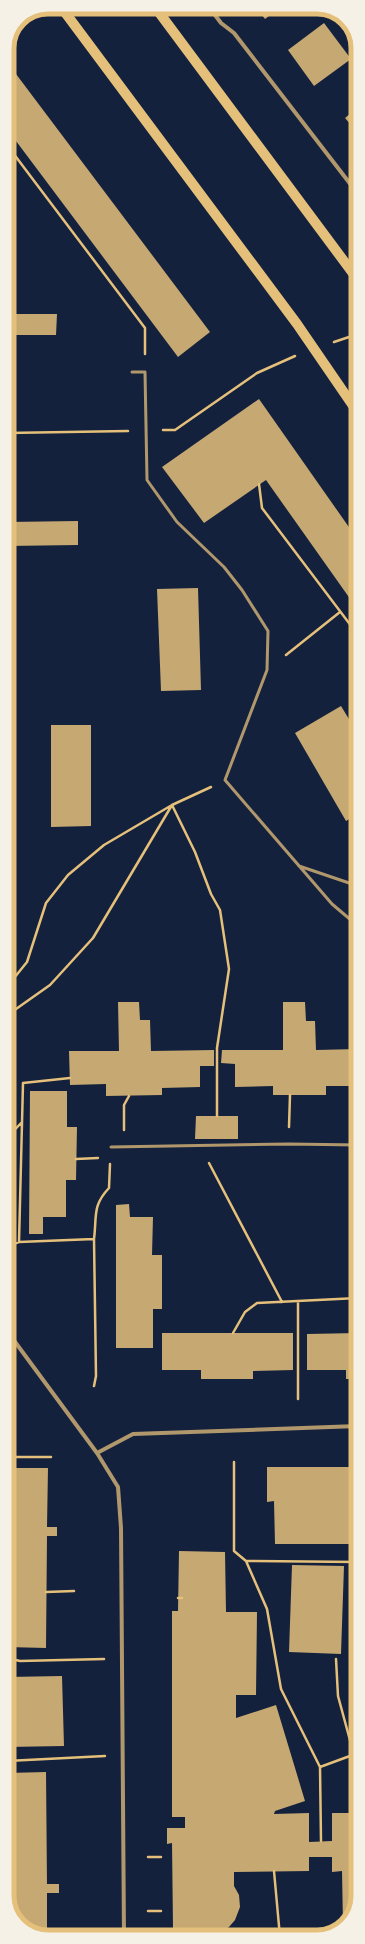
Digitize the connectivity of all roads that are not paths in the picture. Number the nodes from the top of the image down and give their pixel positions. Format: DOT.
graph roads {
  1 [pos="66,14"];
  2 [pos="160,14"];
  3 [pos="214,14"];
  4 [pos="351,185"];
  5 [pos="351,271"];
  6 [pos="132,372"];
  7 [pos="351,403"];
  8 [pos="299,866"];
  9 [pos="351,884"];
  10 [pos="351,920"];
  11 [pos="351,1145"];
  12 [pos="111,1147"];
  13 [pos="14,1340"];
  14 [pos="351,1426"];
  15 [pos="97,1453"];
  16 [pos="124,1930"];
  1 -- 7 [label="main road"];
  2 -- 5 [label="main road"];
  3 -- 4 [label="street"];
  6 -- 8 [label="lane"];
  8 -- 9 [label="lane"];
  8 -- 10 [label="lane"];
  11 -- 12 [label="lane"];
  13 -- 15 [label="street"];
  14 -- 15 [label="street"];
  15 -- 16 [label="street"];
}
